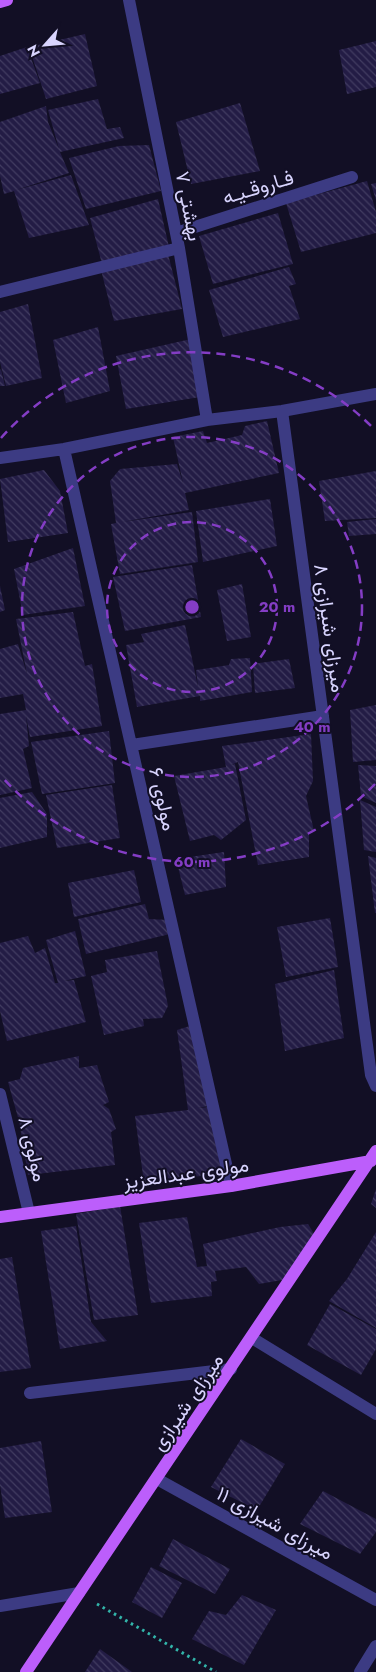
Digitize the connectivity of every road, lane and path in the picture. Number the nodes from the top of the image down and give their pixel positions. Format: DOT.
graph roads {
  1 [pos="7,0"];
  2 [pos="128,0"];
  3 [pos="0,2"];
  4 [pos="352,177"];
  5 [pos="176,233"];
  6 [pos="179,248"];
  7 [pos="0,292"];
  8 [pos="376,394"];
  9 [pos="282,411"];
  10 [pos="207,420"];
  11 [pos="64,449"];
  12 [pos="0,458"];
  13 [pos="323,716"];
  14 [pos="132,744"];
  15 [pos="376,1086"];
  16 [pos="0,1094"];
  17 [pos="376,1151"];
  18 [pos="371,1161"];
  19 [pos="231,1186"];
  20 [pos="29,1213"];
  21 [pos="0,1217"];
  22 [pos="252,1338"];
  23 [pos="231,1369"];
  24 [pos="30,1393"];
  25 [pos="376,1414"];
  26 [pos="157,1479"];
  27 [pos="79,1594"];
  28 [pos="376,1600"];
  29 [pos="0,1606"];
  30 [pos="376,1646"];
  31 [pos="26,1672"];
  32 [pos="216,1672"];
  33 [pos="360,1672"];
  1 -- 3 [label="main road"];
  2 -- 5 [label="street, بهشتی ۷"];
  4 -- 5 [label="street, فـاروقـیـه"];
  5 -- 6 [label="street, بهشتی ۷"];
  6 -- 7 [label="street"];
  6 -- 10 [label="street, بهشتی ۷"];
  8 -- 9 [label="street"];
  9 -- 10 [label="street"];
  9 -- 13 [label="street, میرزای شیرازی ۸"];
  10 -- 11 [label="street"];
  11 -- 12 [label="street"];
  11 -- 14 [label="street, مولوی ۶"];
  13 -- 14 [label="street"];
  13 -- 15 [label="street, میرزای شیرازی ۸"];
  14 -- 19 [label="street, مولوی ۶"];
  16 -- 20 [label="street, مولوی ۸"];
  17 -- 18 [label="main road, میرزای شیرازی"];
  18 -- 19 [label="main road, مولوی عبدالعزیز"];
  18 -- 22 [label="main road, میرزای شیرازی"];
  19 -- 20 [label="main road, مولوی عبدالعزیز"];
  20 -- 21 [label="main road, مولوی عبدالعزیز"];
  22 -- 23 [label="main road, میرزای شیرازی"];
  22 -- 25 [label="street"];
  23 -- 24 [label="street"];
  23 -- 26 [label="main road, میرزای شیرازی"];
  26 -- 27 [label="main road, میرزای شیرازی"];
  26 -- 28 [label="street, میرزای شیرازی ۱۱"];
  27 -- 29 [label="street"];
  27 -- 31 [label="main road, میرزای شیرازی"];
  27 -- 32 [label="path"];
  30 -- 33 [label="street"];
}
